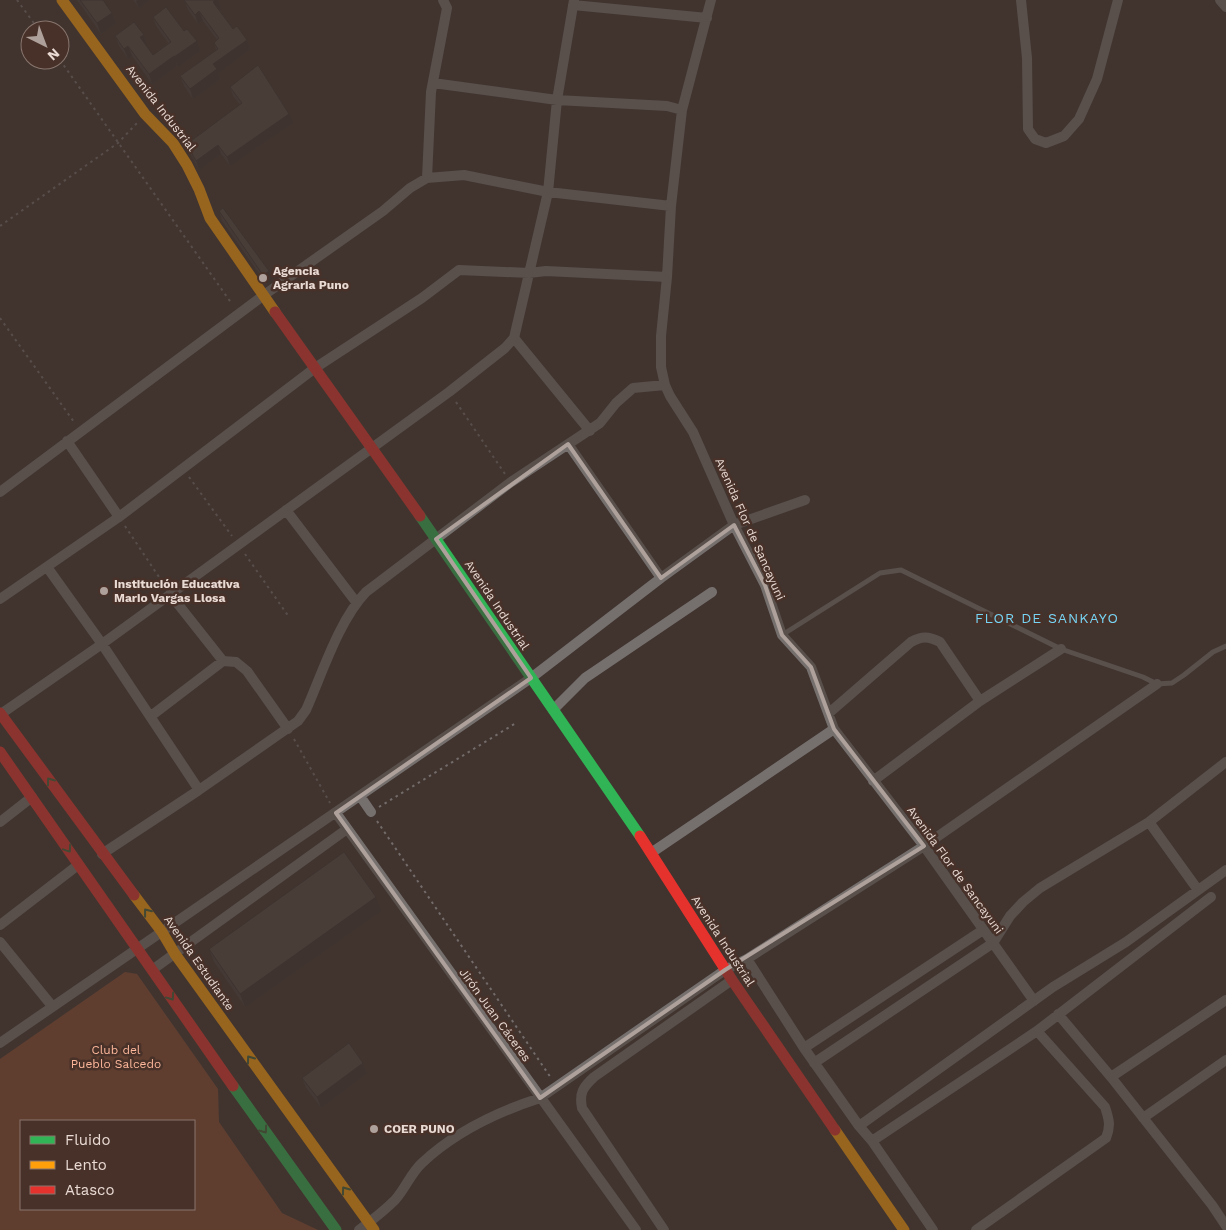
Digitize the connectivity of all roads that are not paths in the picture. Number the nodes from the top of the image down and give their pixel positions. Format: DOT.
graph roads {
  1 [pos="62,0"];
  2 [pos="711,0"];
  3 [pos="1021,0"];
  4 [pos="1118,0"];
  5 [pos="447,3"];
  6 [pos="573,3"];
  7 [pos="708,18"];
  8 [pos="433,82"];
  9 [pos="557,100"];
  10 [pos="682,110"];
  11 [pos="427,178"];
  12 [pos="548,192"];
  13 [pos="671,206"];
  14 [pos="529,273"];
  15 [pos="667,277"];
  16 [pos="264,295"];
  17 [pos="514,338"];
  18 [pos="315,368"];
  19 [pos="665,385"];
  20 [pos="590,431"];
  21 [pos="67,442"];
  22 [pos="568,444"];
  23 [pos="371,449"];
  24 [pos="0,492"];
  25 [pos="805,500"];
  26 [pos="286,510"];
  27 [pos="119,517"];
  28 [pos="734,525"];
  29 [pos="436,539"];
  30 [pos="47,567"];
  31 [pos="661,578"];
  32 [pos="712,592"];
  33 [pos="170,594"];
  34 [pos="0,599"];
  35 [pos="356,602"];
  36 [pos="782,635"];
  37 [pos="102,644"];
  38 [pos="1226,646"];
  39 [pos="1061,649"];
  40 [pos="222,661"];
  41 [pos="531,678"];
  42 [pos="1157,684"];
  43 [pos="980,701"];
  44 [pos="553,710"];
  45 [pos="0,713"];
  46 [pos="829,713"];
  47 [pos="150,716"];
  48 [pos="288,729"];
  49 [pos="834,729"];
  50 [pos="0,752"];
  51 [pos="1226,762"];
  52 [pos="873,781"];
  53 [pos="199,790"];
  54 [pos="360,796"];
  55 [pos="32,797"];
  56 [pos="371,812"];
  57 [pos="336,813"];
  58 [pos="0,822"];
  59 [pos="1149,822"];
  60 [pos="347,829"];
  61 [pos="924,846"];
  62 [pos="102,854"];
  63 [pos="651,854"];
  64 [pos="78,865"];
  65 [pos="1226,870"];
  66 [pos="1198,890"];
  67 [pos="1211,896"];
  68 [pos="0,925"];
  69 [pos="983,930"];
  70 [pos="162,932"];
  71 [pos="0,942"];
  72 [pos="993,943"];
  73 [pos="138,947"];
  74 [pos="174,954"];
  75 [pos="747,959"];
  76 [pos="152,970"];
  77 [pos="725,970"];
  78 [pos="732,980"];
  79 [pos="1034,1000"];
  80 [pos="1226,1000"];
  81 [pos="52,1006"];
  82 [pos="1058,1014"];
  83 [pos="1037,1032"];
  84 [pos="0,1043"];
  85 [pos="804,1048"];
  86 [pos="1226,1060"];
  87 [pos="814,1063"];
  88 [pos="1111,1077"];
  89 [pos="540,1098"];
  90 [pos="1143,1118"];
  91 [pos="859,1126"];
  92 [pos="872,1141"];
  93 [pos="371,1226"];
  94 [pos="1226,1226"];
  95 [pos="336,1230"];
  96 [pos="359,1230"];
  97 [pos="636,1230"];
  98 [pos="664,1230"];
  99 [pos="904,1230"];
  100 [pos="933,1230"];
  101 [pos="976,1230"];
  1 -- 16 [label="street, Avenida Industrial"];
  2 -- 7 [label="street, Avenida Flor de Sancayuni"];
  3 -- 4 [label="street"];
  5 -- 8 [label="street"];
  6 -- 7 [label="street"];
  6 -- 9 [label="street"];
  7 -- 10 [label="street, Avenida Flor de Sancayuni"];
  8 -- 9 [label="street"];
  8 -- 11 [label="street"];
  9 -- 10 [label="street"];
  9 -- 12 [label="street"];
  10 -- 13 [label="street, Avenida Flor de Sancayuni"];
  11 -- 12 [label="street"];
  11 -- 16 [label="street"];
  12 -- 13 [label="street"];
  12 -- 14 [label="street"];
  13 -- 15 [label="street, Avenida Flor de Sancayuni"];
  14 -- 15 [label="street"];
  14 -- 17 [label="street"];
  14 -- 18 [label="street"];
  15 -- 19 [label="street, Avenida Flor de Sancayuni"];
  16 -- 18 [label="street, Avenida Industrial"];
  16 -- 21 [label="street"];
  17 -- 20 [label="street"];
  17 -- 23 [label="street"];
  18 -- 23 [label="street, Avenida Industrial"];
  18 -- 27 [label="street"];
  19 -- 20 [label="street"];
  19 -- 28 [label="street, Avenida Flor de Sancayuni"];
  20 -- 22 [label="street"];
  21 -- 24 [label="street"];
  21 -- 27 [label="street"];
  22 -- 29 [label="street"];
  22 -- 31 [label="street"];
  23 -- 26 [label="street"];
  23 -- 29 [label="street, Avenida Industrial"];
  25 -- 28 [label="street"];
  26 -- 33 [label="street"];
  26 -- 35 [label="street"];
  27 -- 30 [label="street"];
  28 -- 31 [label="street"];
  28 -- 36 [label="street, Avenida Flor de Sancayuni"];
  29 -- 35 [label="street"];
  29 -- 41 [label="street, Avenida Industrial"];
  30 -- 34 [label="street"];
  30 -- 37 [label="street"];
  31 -- 41 [label="street"];
  32 -- 44 [label="street"];
  33 -- 37 [label="street"];
  33 -- 40 [label="street"];
  35 -- 48 [label="street"];
  36 -- 39 [label="lane"];
  36 -- 46 [label="street, Avenida Flor de Sancayuni"];
  37 -- 45 [label="street"];
  37 -- 47 [label="street"];
  38 -- 42 [label="lane"];
  39 -- 42 [label="lane"];
  39 -- 43 [label="street"];
  40 -- 47 [label="street"];
  40 -- 48 [label="street"];
  41 -- 44 [label="street, Avenida Industrial"];
  41 -- 54 [label="street"];
  42 -- 61 [label="street"];
  43 -- 46 [label="street"];
  43 -- 52 [label="street"];
  44 -- 63 [label="street, Avenida Industrial"];
  62 -- 45 [label="street, Avenida Estudiante, one-way"];
  46 -- 49 [label="street, Avenida Flor de Sancayuni"];
  47 -- 53 [label="street"];
  48 -- 53 [label="street"];
  49 -- 52 [label="street, Avenida Flor de Sancayuni"];
  49 -- 63 [label="street"];
  50 -- 55 [label="street"];
  51 -- 59 [label="street"];
  52 -- 61 [label="street, Avenida Flor de Sancayuni"];
  53 -- 62 [label="street"];
  54 -- 56 [label="street"];
  54 -- 57 [label="street"];
  55 -- 58 [label="street"];
  55 -- 64 [label="street, one-way"];
  57 -- 60 [label="street, Jirón Juan Cáceres"];
  57 -- 70 [label="street"];
  59 -- 66 [label="street"];
  59 -- 72 [label="street"];
  60 -- 74 [label="street"];
  60 -- 89 [label="street, Jirón Juan Cáceres"];
  61 -- 69 [label="street, Avenida Flor de Sancayuni"];
  61 -- 75 [label="street"];
  70 -- 62 [label="street, Avenida Estudiante, one-way"];
  63 -- 77 [label="street, Avenida Industrial"];
  64 -- 68 [label="street"];
  64 -- 73 [label="street"];
  65 -- 66 [label="street"];
  66 -- 79 [label="street"];
  67 -- 82 [label="street"];
  69 -- 72 [label="street, Avenida Flor de Sancayuni"];
  69 -- 85 [label="street"];
  70 -- 73 [label="street"];
  70 -- 74 [label="street, Avenida Estudiante"];
  71 -- 81 [label="street"];
  72 -- 79 [label="street, Avenida Flor de Sancayuni"];
  72 -- 87 [label="street"];
  73 -- 76 [label="street"];
  73 -- 81 [label="street"];
  74 -- 76 [label="street"];
  93 -- 74 [label="street, Avenida Estudiante, one-way"];
  75 -- 77 [label="street"];
  75 -- 85 [label="street, Avenida Industrial"];
  76 -- 95 [label="street, one-way"];
  77 -- 78 [label="street, Avenida Industrial"];
  77 -- 89 [label="street"];
  78 -- 98 [label="street"];
  78 -- 99 [label="street, Avenida Industrial"];
  79 -- 91 [label="street"];
  80 -- 88 [label="street"];
  81 -- 84 [label="street"];
  82 -- 83 [label="street"];
  82 -- 88 [label="street"];
  83 -- 92 [label="street"];
  83 -- 101 [label="street"];
  85 -- 87 [label="street, Avenida Industrial"];
  86 -- 90 [label="street"];
  87 -- 91 [label="street, Avenida Industrial"];
  88 -- 90 [label="street"];
  89 -- 93 [label="street"];
  89 -- 97 [label="street, Jirón Juan Cáceres"];
  90 -- 94 [label="street"];
  91 -- 92 [label="street, Avenida Industrial"];
  92 -- 100 [label="street, Avenida Industrial"];
  93 -- 96 [label="street"];
}
